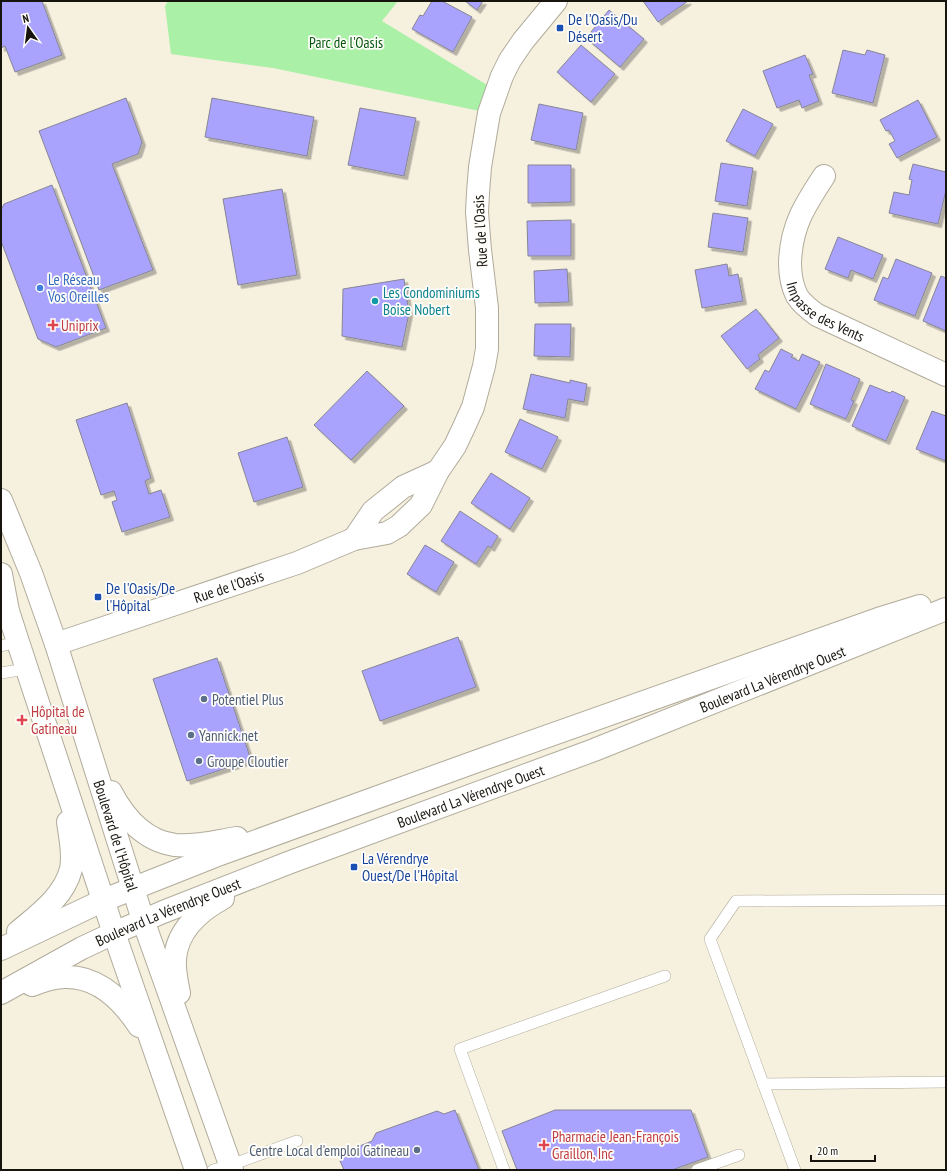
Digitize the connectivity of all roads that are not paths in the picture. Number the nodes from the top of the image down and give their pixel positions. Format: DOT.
graph roads {
  1 [pos="556,1"];
  2 [pos="824,176"];
  3 [pos="946,375"];
  4 [pos="1,500"];
  5 [pos="1,574"];
  6 [pos="946,597"];
  7 [pos="946,608"];
  8 [pos="9,644"];
  9 [pos="56,644"];
  10 [pos="26,669"];
  11 [pos="1,673"];
  12 [pos="83,727"];
  13 [pos="61,771"];
  14 [pos="292,828"];
  15 [pos="288,863"];
  16 [pos="133,888"];
  17 [pos="104,900"];
  18 [pos="946,900"];
  19 [pos="143,920"];
  20 [pos="114,933"];
  21 [pos="1,948"];
  22 [pos="666,976"];
  23 [pos="1,993"];
  24 [pos="1,998"];
  25 [pos="153,1049"];
  26 [pos="192,1059"];
  27 [pos="946,1082"];
  28 [pos="763,1084"];
  29 [pos="297,1141"];
  30 [pos="739,1155"];
  31 [pos="225,1168"];
  32 [pos="196,1170"];
  33 [pos="504,1170"];
  34 [pos="698,1170"];
  35 [pos="795,1170"];
  1 -- 9 [label="main road, Rue de l'Oasis"];
  2 -- 3 [label="main road, Impasse des Vents"];
  4 -- 9 [label="main road, Boulevard de l'Hôpital"];
  5 -- 8 [label="main road, Boulevard de l'Hôpital"];
  6 -- 14 [label="main road, Boulevard La Vérendrye Ouest"];
  7 -- 15 [label="main road, Boulevard La Vérendrye Ouest"];
  8 -- 9 [label="main road"];
  8 -- 10 [label="main road, Boulevard de l'Hôpital"];
  9 -- 10 [label="main road"];
  9 -- 12 [label="main road, Boulevard de l'Hôpital"];
  10 -- 11 [label="lane"];
  10 -- 13 [label="main road, Boulevard de l'Hôpital"];
  12 -- 14 [label="main road"];
  12 -- 16 [label="main road, Boulevard de l'Hôpital"];
  13 -- 17 [label="main road, Boulevard de l'Hôpital"];
  13 -- 21 [label="main road"];
  14 -- 16 [label="main road, Boulevard La Vérendrye Ouest"];
  15 -- 19 [label="main road, Boulevard La Vérendrye Ouest"];
  15 -- 26 [label="main road"];
  16 -- 17 [label="main road, Boulevard La Vérendrye Ouest"];
  16 -- 19 [label="main road, Boulevard de l'Hôpital"];
  17 -- 20 [label="main road, Boulevard de l'Hôpital"];
  17 -- 21 [label="main road, Boulevard La Vérendrye Ouest"];
  18 -- 28 [label="lane"];
  19 -- 20 [label="main road, Boulevard La Vérendrye Ouest"];
  19 -- 26 [label="main road, Boulevard de l'Hôpital"];
  20 -- 23 [label="main road, Boulevard La Vérendrye Ouest"];
  20 -- 25 [label="main road, Boulevard de l'Hôpital"];
  22 -- 33 [label="lane"];
  24 -- 25 [label="main road"];
  25 -- 32 [label="main road, Boulevard de l'Hôpital"];
  26 -- 31 [label="main road, Boulevard de l'Hôpital"];
  27 -- 28 [label="lane"];
  28 -- 35 [label="lane"];
  29 -- 31 [label="lane"];
  30 -- 34 [label="lane"];
}
